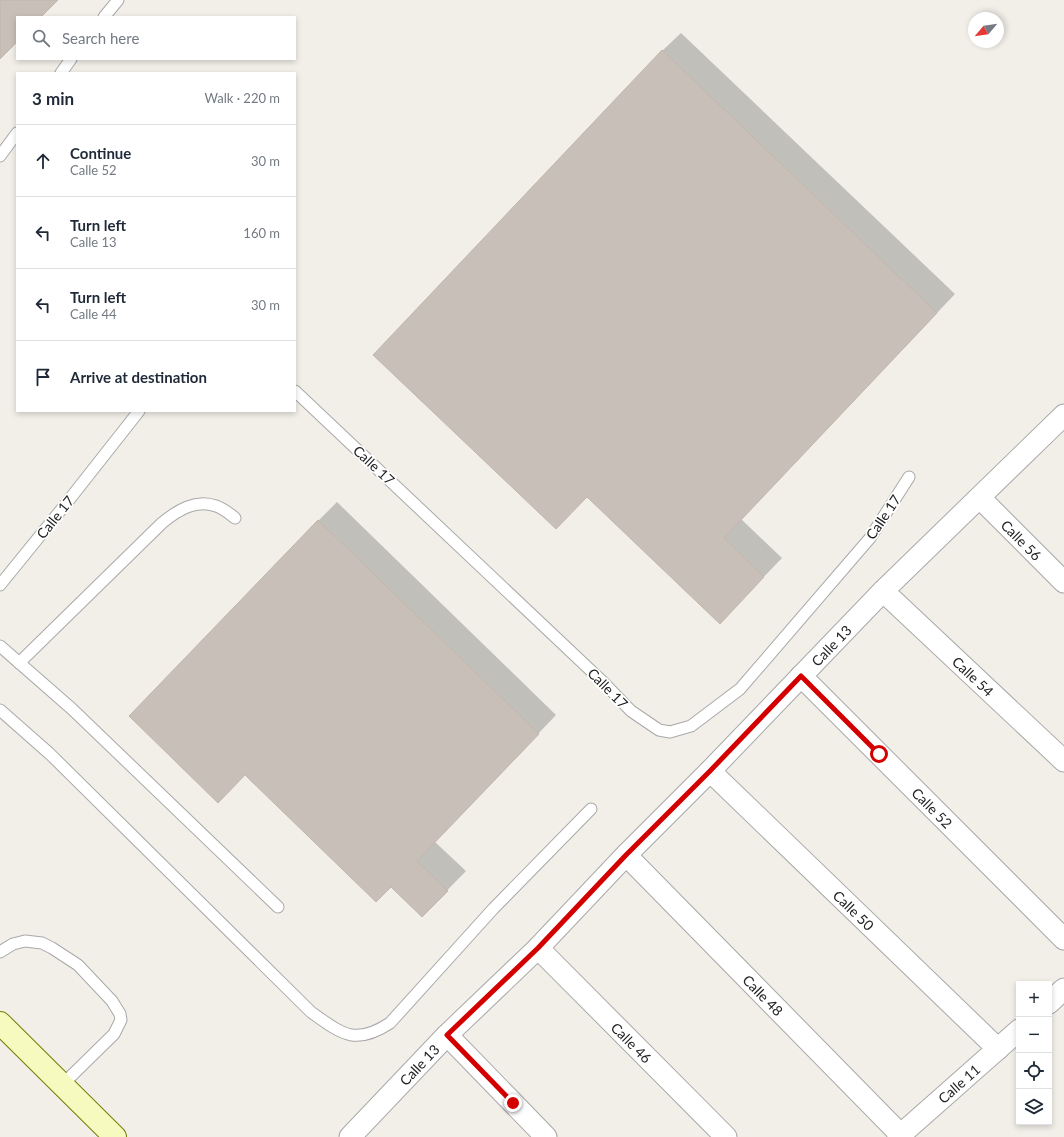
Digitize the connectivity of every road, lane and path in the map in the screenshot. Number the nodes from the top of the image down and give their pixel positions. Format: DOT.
graph roads {
  1 [pos="118,0"];
  2 [pos="105,16"];
  3 [pos="70,60"];
  4 [pos="62,72"];
  5 [pos="16,134"];
  6 [pos="0,156"];
  7 [pos="296,392"];
  8 [pos="138,412"];
  9 [pos="1064,415"];
  10 [pos="909,477"];
  11 [pos="980,498"];
  12 [pos="235,518"];
  13 [pos="1064,582"];
  14 [pos="0,585"];
  15 [pos="883,591"];
  16 [pos="0,646"];
  17 [pos="19,663"];
  18 [pos="801,676"];
  19 [pos="0,710"];
  20 [pos="1064,761"];
  21 [pos="710,771"];
  22 [pos="591,809"];
  23 [pos="626,855"];
  24 [pos="278,907"];
  25 [pos="1064,939"];
  26 [pos="538,948"];
  27 [pos="0,952"];
  28 [pos="1064,989"];
  29 [pos="1052,1000"];
  30 [pos="0,1024"];
  31 [pos="1016,1033"];
  32 [pos="447,1035"];
  33 [pos="998,1049"];
  34 [pos="62,1085"];
  35 [pos="359,1134"];
  36 [pos="900,1136"];
  37 [pos="115,1137"];
  38 [pos="546,1137"];
  39 [pos="726,1137"];
  1 -- 2 [label="lane"];
  3 -- 4 [label="lane"];
  5 -- 6 [label="lane"];
  7 -- 10 [label="lane, Calle 17"];
  8 -- 14 [label="lane, Calle 17"];
  9 -- 11 [label="street, Calle 13"];
  11 -- 13 [label="street, Calle 56"];
  11 -- 15 [label="street, Calle 13"];
  12 -- 17 [label="lane"];
  15 -- 18 [label="street, Calle 13"];
  15 -- 20 [label="street, Calle 54"];
  16 -- 17 [label="lane"];
  17 -- 24 [label="lane"];
  18 -- 21 [label="street, Calle 13"];
  18 -- 25 [label="street, Calle 52"];
  19 -- 22 [label="lane"];
  21 -- 23 [label="street, Calle 13"];
  21 -- 33 [label="street, Calle 50"];
  23 -- 26 [label="street, Calle 13"];
  23 -- 36 [label="street, Calle 48"];
  26 -- 32 [label="street, Calle 13"];
  26 -- 39 [label="street, Calle 46"];
  27 -- 34 [label="lane"];
  28 -- 29 [label="street"];
  30 -- 34 [label="main road"];
  31 -- 33 [label="street, Calle 11"];
  32 -- 35 [label="street, Calle 13"];
  32 -- 38 [label="street"];
  33 -- 36 [label="street, Calle 11"];
  34 -- 37 [label="main road"];
}
